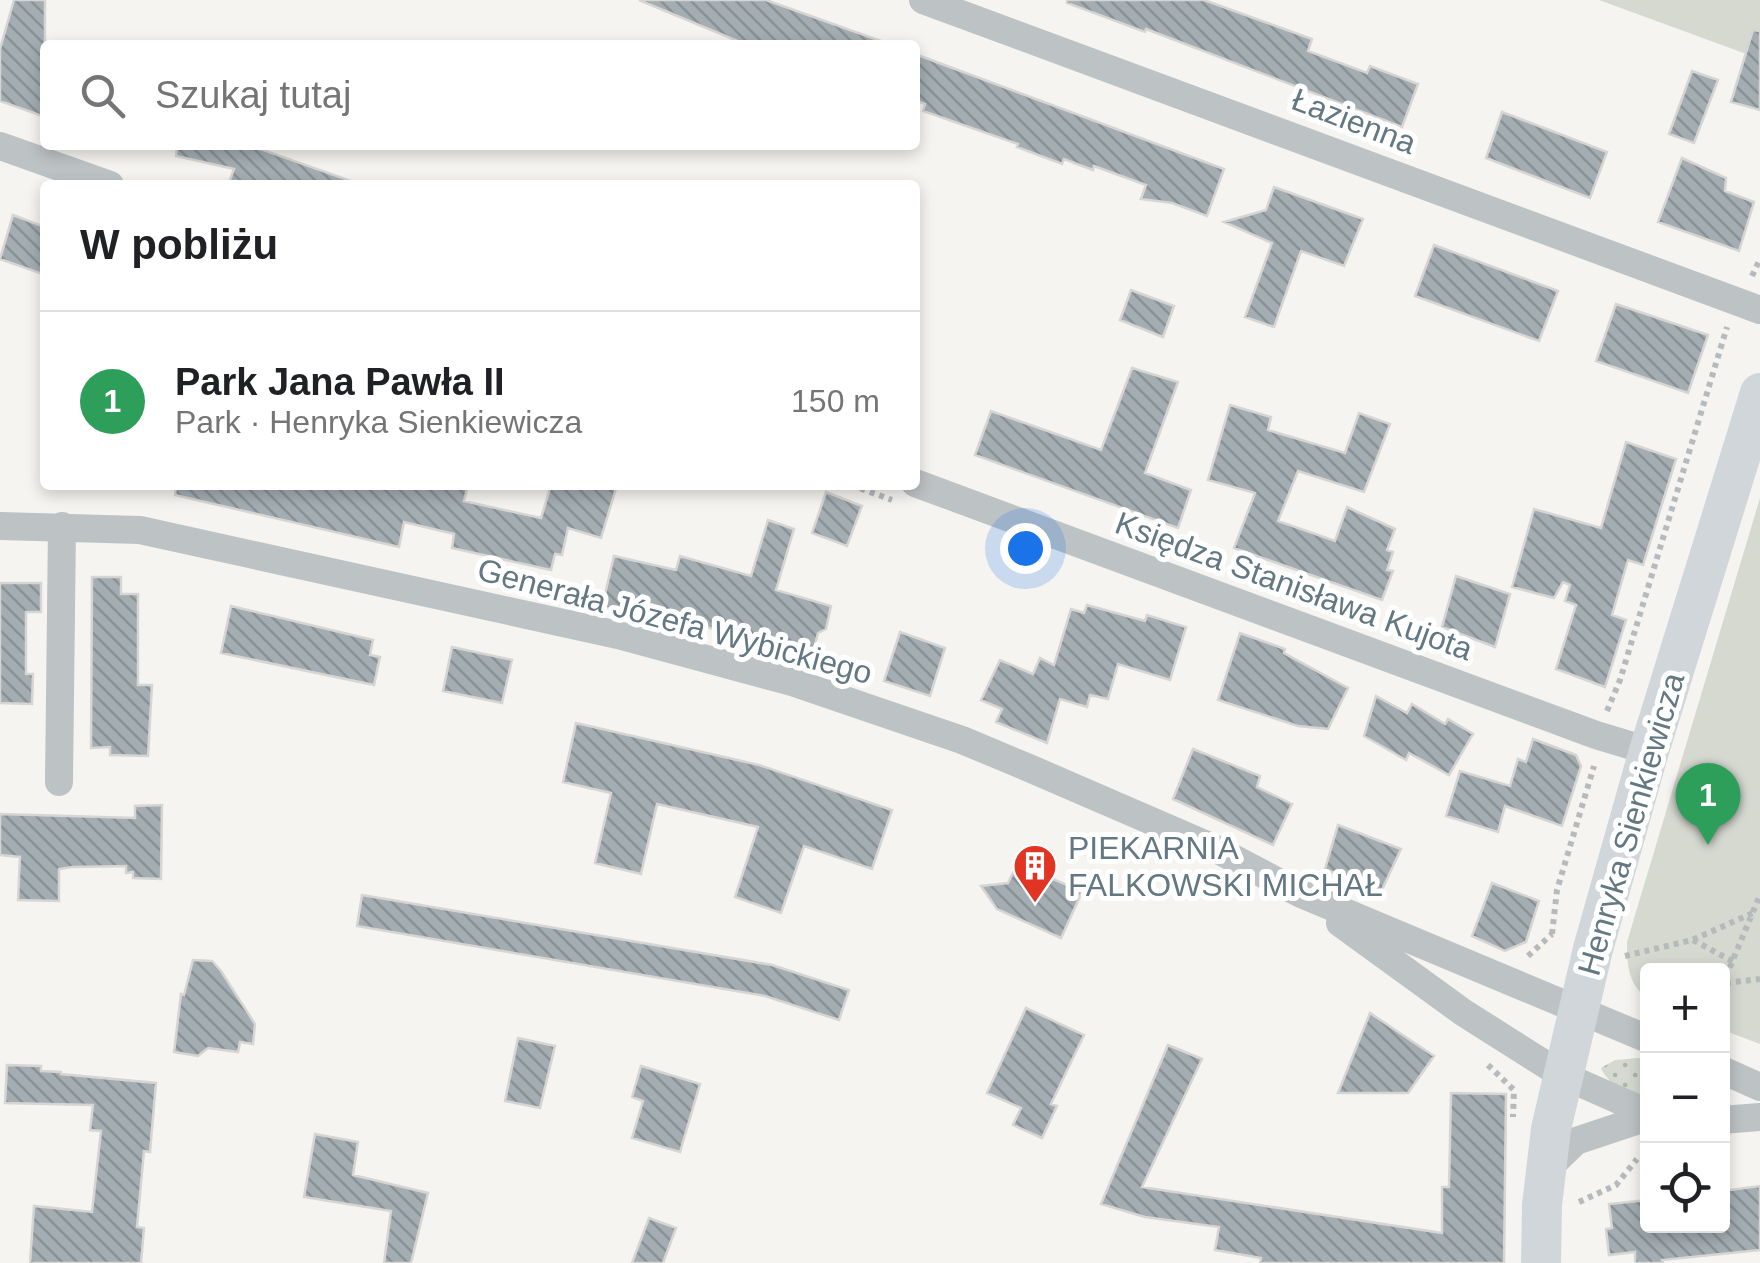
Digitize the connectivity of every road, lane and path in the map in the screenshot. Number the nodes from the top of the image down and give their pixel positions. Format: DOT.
graph roads {
  1 [pos="923,0"];
  2 [pos="0,146"];
  3 [pos="96,180"];
  4 [pos="1760,259"];
  5 [pos="1748,305"];
  6 [pos="1760,392"];
  7 [pos="920,485"];
  8 [pos="0,526"];
  9 [pos="62,526"];
  10 [pos="1596,735"];
  11 [pos="1649,752"];
  12 [pos="59,782"];
  13 [pos="1299,893"];
  14 [pos="1760,895"];
  15 [pos="1753,913"];
  16 [pos="1552,934"];
  17 [pos="1692,940"];
  18 [pos="1619,958"];
  19 [pos="1734,962"];
  20 [pos="1730,971"];
  21 [pos="1760,980"];
  22 [pos="1730,984"];
  23 [pos="1578,1012"];
  24 [pos="1640,1036"];
  25 [pos="1730,1073"];
  26 [pos="1562,1075"];
  27 [pos="1760,1086"];
  28 [pos="1640,1111"];
  29 [pos="1760,1117"];
  30 [pos="1640,1118"];
  31 [pos="1730,1119"];
  32 [pos="1637,1159"];
  33 [pos="1546,1170"];
  34 [pos="1576,1203"];
  35 [pos="1541,1263"];
  1 -- 5 [label="street, Łazienna"];
  2 -- 3 [label="street"];
  4 -- 5 [label="path"];
  5 -- 10 [label="path"];
  6 -- 11 [label="main road, Henryka Sienkiewicza"];
  7 -- 10 [label="street, Księdza Stanisława Kujota"];
  8 -- 9 [label="street, Generała Józefa Wybickiego"];
  9 -- 12 [label="street"];
  9 -- 13 [label="street, Generała Józefa Wybickiego"];
  10 -- 11 [label="street, Księdza Stanisława Kujota"];
  10 -- 16 [label="path"];
  11 -- 23 [label="main road, Henryka Sienkiewicza"];
  13 -- 23 [label="street, Generała Józefa Wybickiego"];
  13 -- 26 [label="street, Generała Józefa Wybickiego"];
  14 -- 15 [label="path"];
  15 -- 17 [label="path"];
  15 -- 19 [label="path"];
  17 -- 18 [label="path"];
  17 -- 19 [label="path"];
  19 -- 20 [label="path"];
  21 -- 22 [label="path"];
  23 -- 24 [label="street, Generała Józefa Wybickiego"];
  23 -- 26 [label="main road, Henryka Sienkiewicza"];
  25 -- 27 [label="street"];
  26 -- 28 [label="street, Generała Józefa Wybickiego"];
  26 -- 33 [label="main road, Henryka Sienkiewicza"];
  29 -- 31 [label="street"];
  30 -- 33 [label="street"];
  32 -- 34 [label="path"];
  33 -- 35 [label="main road, Henryka Sienkiewicza"];
}
